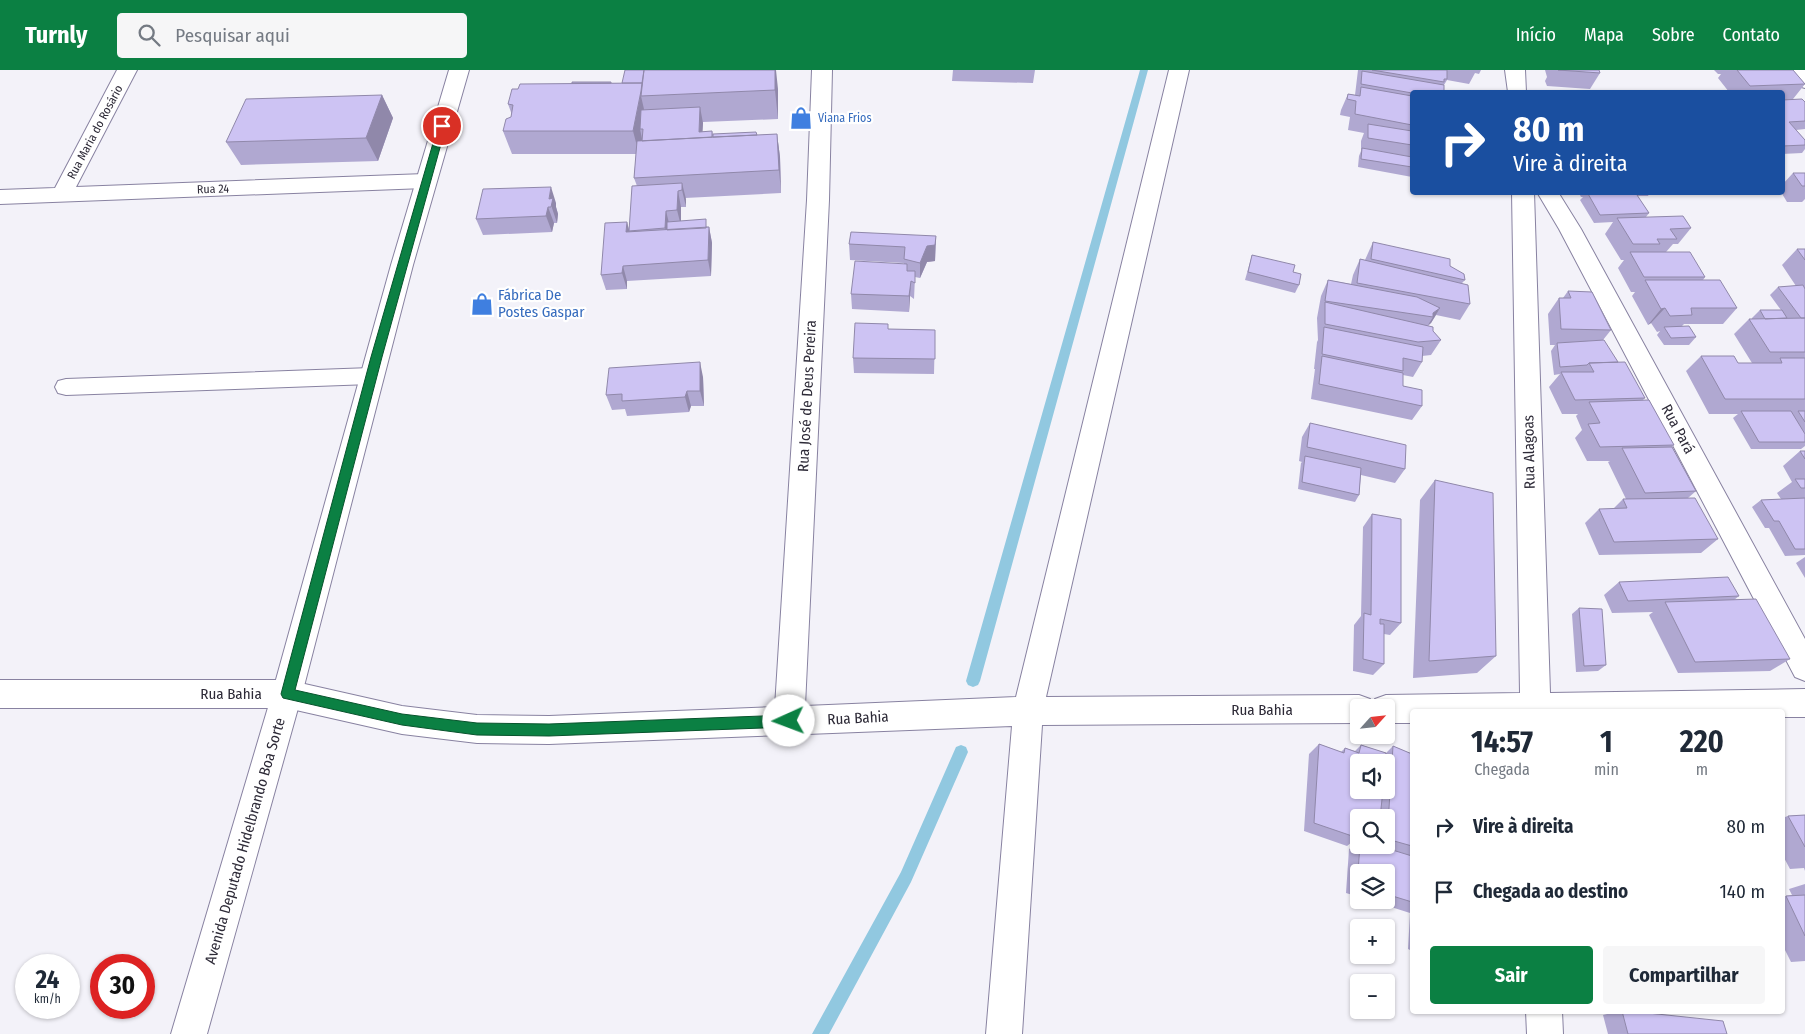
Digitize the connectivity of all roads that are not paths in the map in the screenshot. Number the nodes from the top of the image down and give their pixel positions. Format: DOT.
graph roads {
  1 [pos="127,70"];
  2 [pos="459,70"];
  3 [pos="822,70"];
  4 [pos="1179,70"];
  5 [pos="1515,70"];
  6 [pos="1795,70"];
  7 [pos="1805,82"];
  8 [pos="1517,90"];
  9 [pos="425,182"];
  10 [pos="62,194"];
  11 [pos="1523,195"];
  12 [pos="1549,195"];
  13 [pos="0,197"];
  14 [pos="372,376"];
  15 [pos="66,387"];
  16 [pos="1805,668"];
  17 [pos="0,694"];
  18 [pos="287,694"];
  19 [pos="1805,703"];
  20 [pos="1350,709"];
  21 [pos="1395,709"];
  22 [pos="1410,709"];
  23 [pos="1535,709"];
  24 [pos="1574,709"];
  25 [pos="1028,710"];
  26 [pos="789,721"];
  27 [pos="1544,1014"];
  28 [pos="189,1034"];
  29 [pos="1004,1034"];
  30 [pos="1545,1034"];
  1 -- 10 [label="street, Rua Maria do Rosário"];
  2 -- 9 [label="street, Avenida Deputado Hidelbrando Boa Sorte"];
  3 -- 26 [label="street, Rua José de Deus Pereira"];
  4 -- 25 [label="street"];
  5 -- 8 [label="street"];
  6 -- 7 [label="street"];
  9 -- 10 [label="street, Rua 24"];
  9 -- 14 [label="street, Avenida Deputado Hidelbrando Boa Sorte"];
  10 -- 13 [label="street, Rua 24"];
  11 -- 23 [label="street, Rua Alagoas"];
  12 -- 16 [label="street, Rua Pará"];
  14 -- 15 [label="lane"];
  14 -- 18 [label="street, Avenida Deputado Hidelbrando Boa Sorte"];
  17 -- 18 [label="street, Rua Bahia"];
  18 -- 26 [label="street, Rua Bahia"];
  18 -- 28 [label="street, Avenida Deputado Hidelbrando Boa Sorte"];
  19 -- 24 [label="street"];
  20 -- 25 [label="street, Rua Bahia"];
  21 -- 22 [label="street"];
  25 -- 26 [label="street, Rua Bahia"];
  25 -- 29 [label="street"];
  27 -- 30 [label="street"];
}
